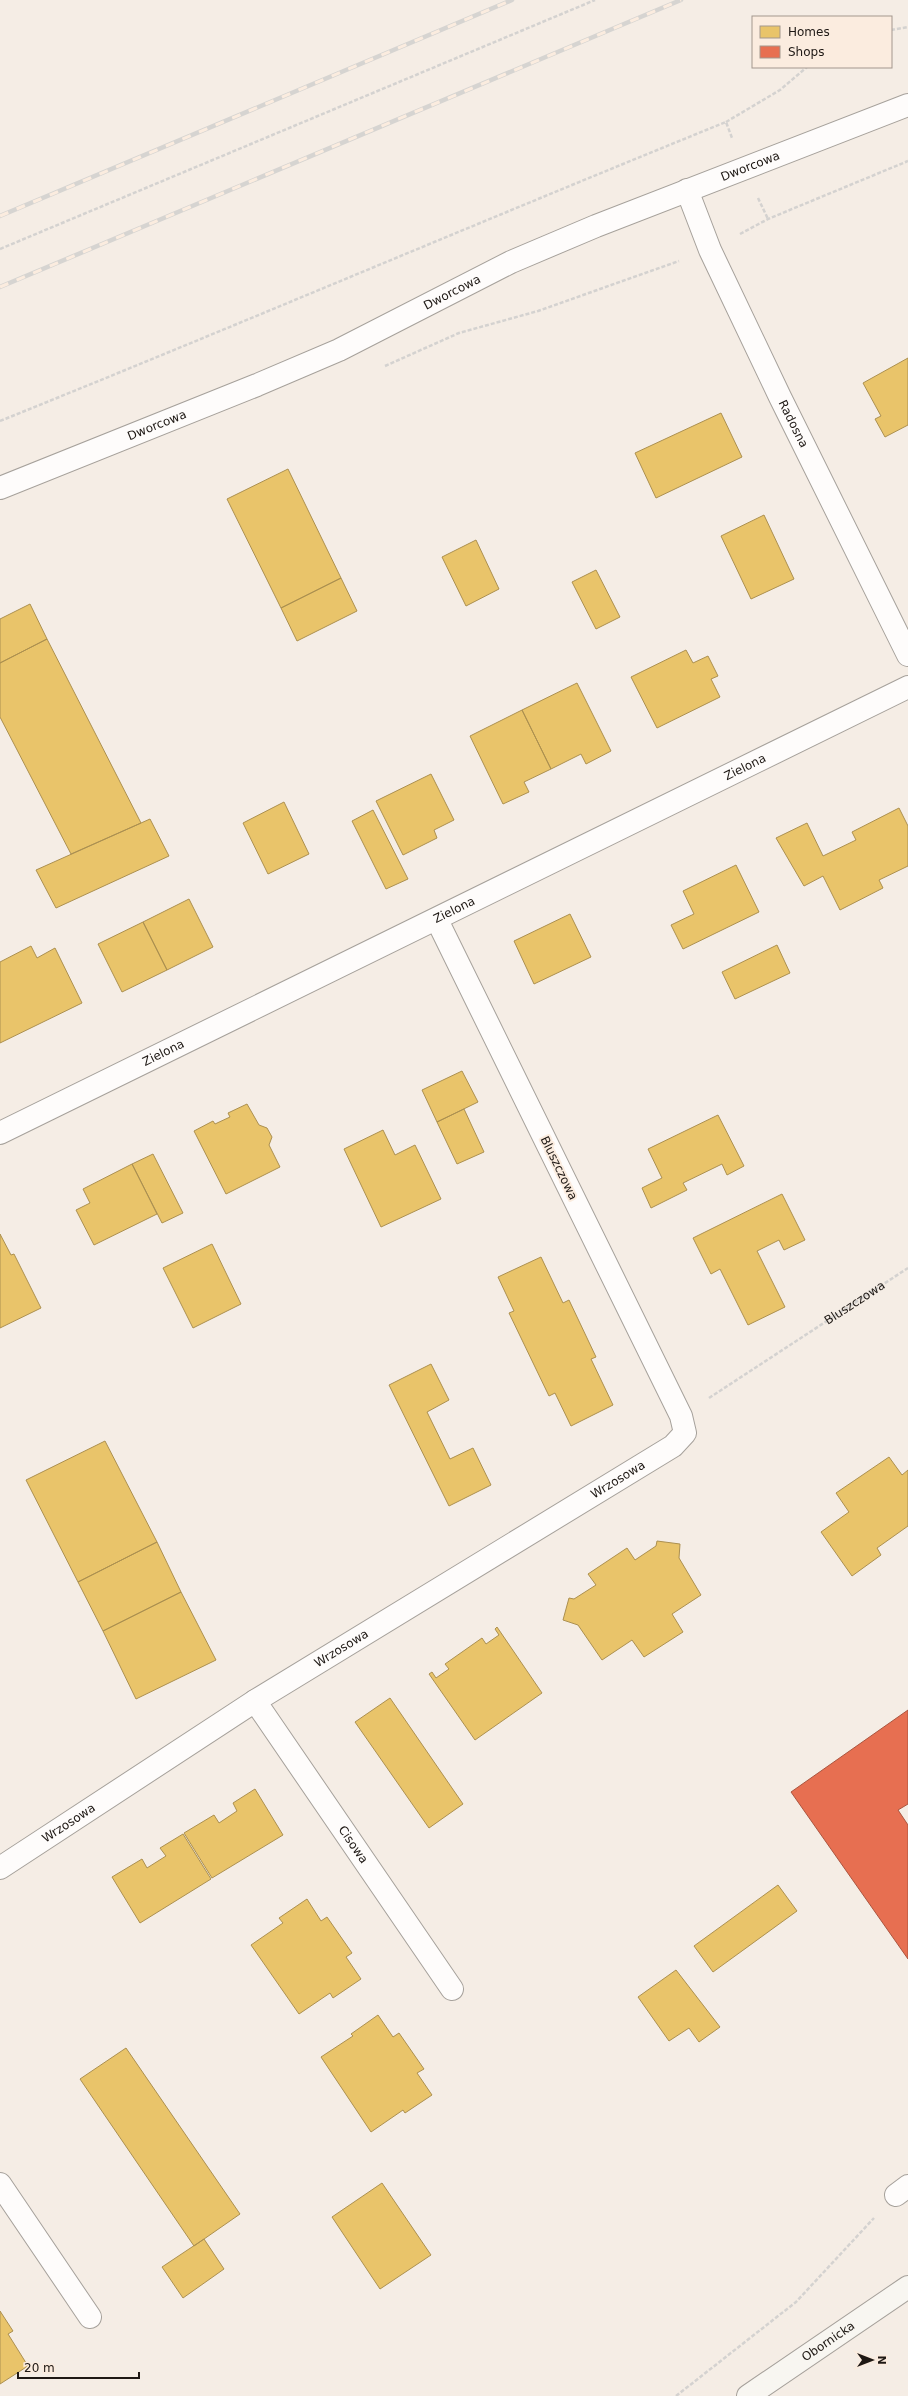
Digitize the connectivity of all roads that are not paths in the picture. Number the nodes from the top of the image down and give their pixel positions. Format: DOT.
graph roads {
  1 [pos="908,105"];
  2 [pos="687,190"];
  3 [pos="0,488"];
  4 [pos="908,655"];
  5 [pos="908,687"];
  6 [pos="437,920"];
  7 [pos="0,1133"];
  8 [pos="683,1424"];
  9 [pos="255,1702"];
  10 [pos="0,1868"];
  11 [pos="452,1988"];
  12 [pos="0,2184"];
  13 [pos="908,2287"];
  14 [pos="90,2317"];
  15 [pos="748,2396"];
  1 -- 2 [label="street, Dworcowa"];
  2 -- 3 [label="street, Dworcowa"];
  2 -- 4 [label="street, Radosna"];
  5 -- 6 [label="street, Zielona"];
  6 -- 7 [label="street, Zielona"];
  6 -- 8 [label="street, Bluszczowa"];
  8 -- 9 [label="street, Wrzosowa"];
  9 -- 10 [label="street, Wrzosowa"];
  9 -- 11 [label="street, Cisowa"];
  12 -- 14 [label="street"];
  13 -- 15 [label="main road, Obornicka"];
}
